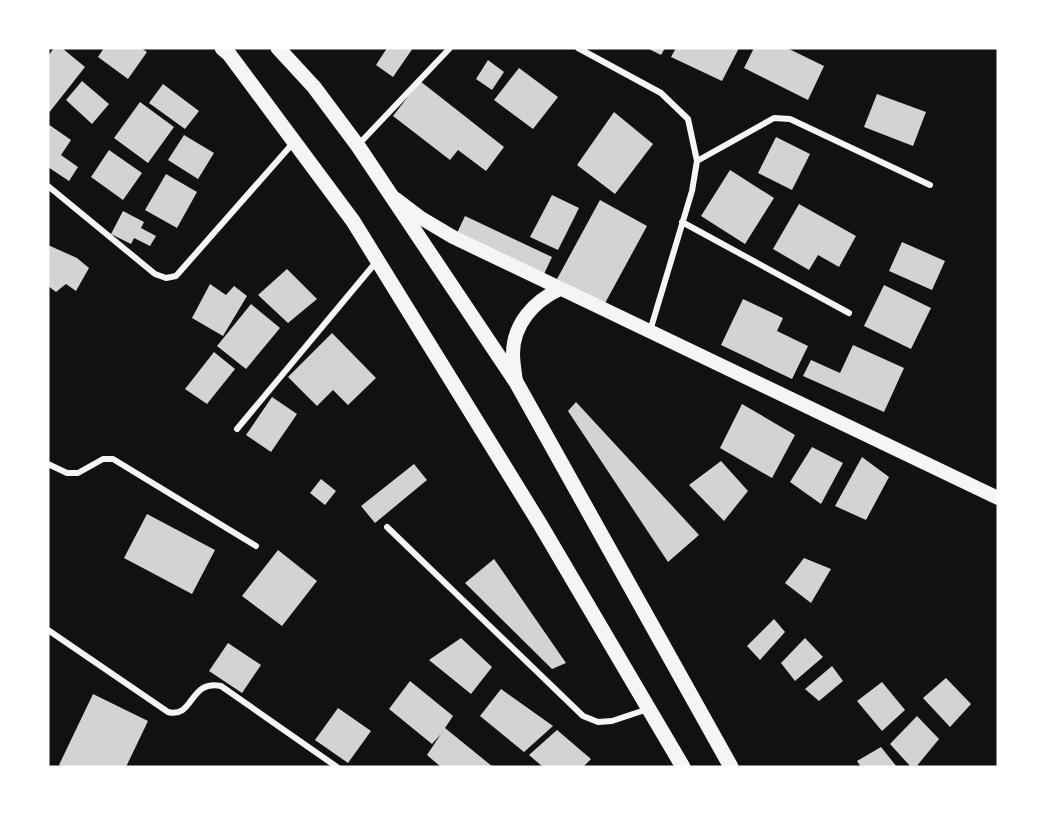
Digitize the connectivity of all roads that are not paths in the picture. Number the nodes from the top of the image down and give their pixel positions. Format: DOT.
graph roads {
  1 [pos="222,48"];
  2 [pos="278,48"];
  3 [pos="450,48"];
  4 [pos="578,48"];
  5 [pos="294,142"];
  6 [pos="357,146"];
  7 [pos="697,161"];
  8 [pos="930,185"];
  9 [pos="48,186"];
  10 [pos="393,197"];
  11 [pos="682,222"];
  12 [pos="377,261"];
  13 [pos="560,289"];
  14 [pos="849,313"];
  15 [pos="650,332"];
  16 [pos="516,382"];
  17 [pos="237,429"];
  18 [pos="48,464"];
  19 [pos="998,498"];
  20 [pos="387,527"];
  21 [pos="256,546"];
  22 [pos="48,630"];
  23 [pos="648,709"];
  24 [pos="730,766"];
  25 [pos="337,767"];
  26 [pos="683,767"];
  1 -- 5 [label="highway"];
  2 -- 6 [label="highway"];
  3 -- 6 [label="street"];
  4 -- 7 [label="street"];
  5 -- 9 [label="street"];
  5 -- 12 [label="highway"];
  6 -- 10 [label="highway"];
  7 -- 8 [label="street"];
  7 -- 11 [label="street"];
  10 -- 13 [label="main road"];
  10 -- 16 [label="highway"];
  11 -- 14 [label="street"];
  11 -- 15 [label="street"];
  12 -- 17 [label="street"];
  12 -- 23 [label="highway"];
  13 -- 15 [label="main road"];
  13 -- 16 [label="main road"];
  15 -- 19 [label="main road"];
  16 -- 24 [label="highway"];
  18 -- 21 [label="street"];
  20 -- 23 [label="street"];
  22 -- 25 [label="street"];
  23 -- 26 [label="highway"];
}
